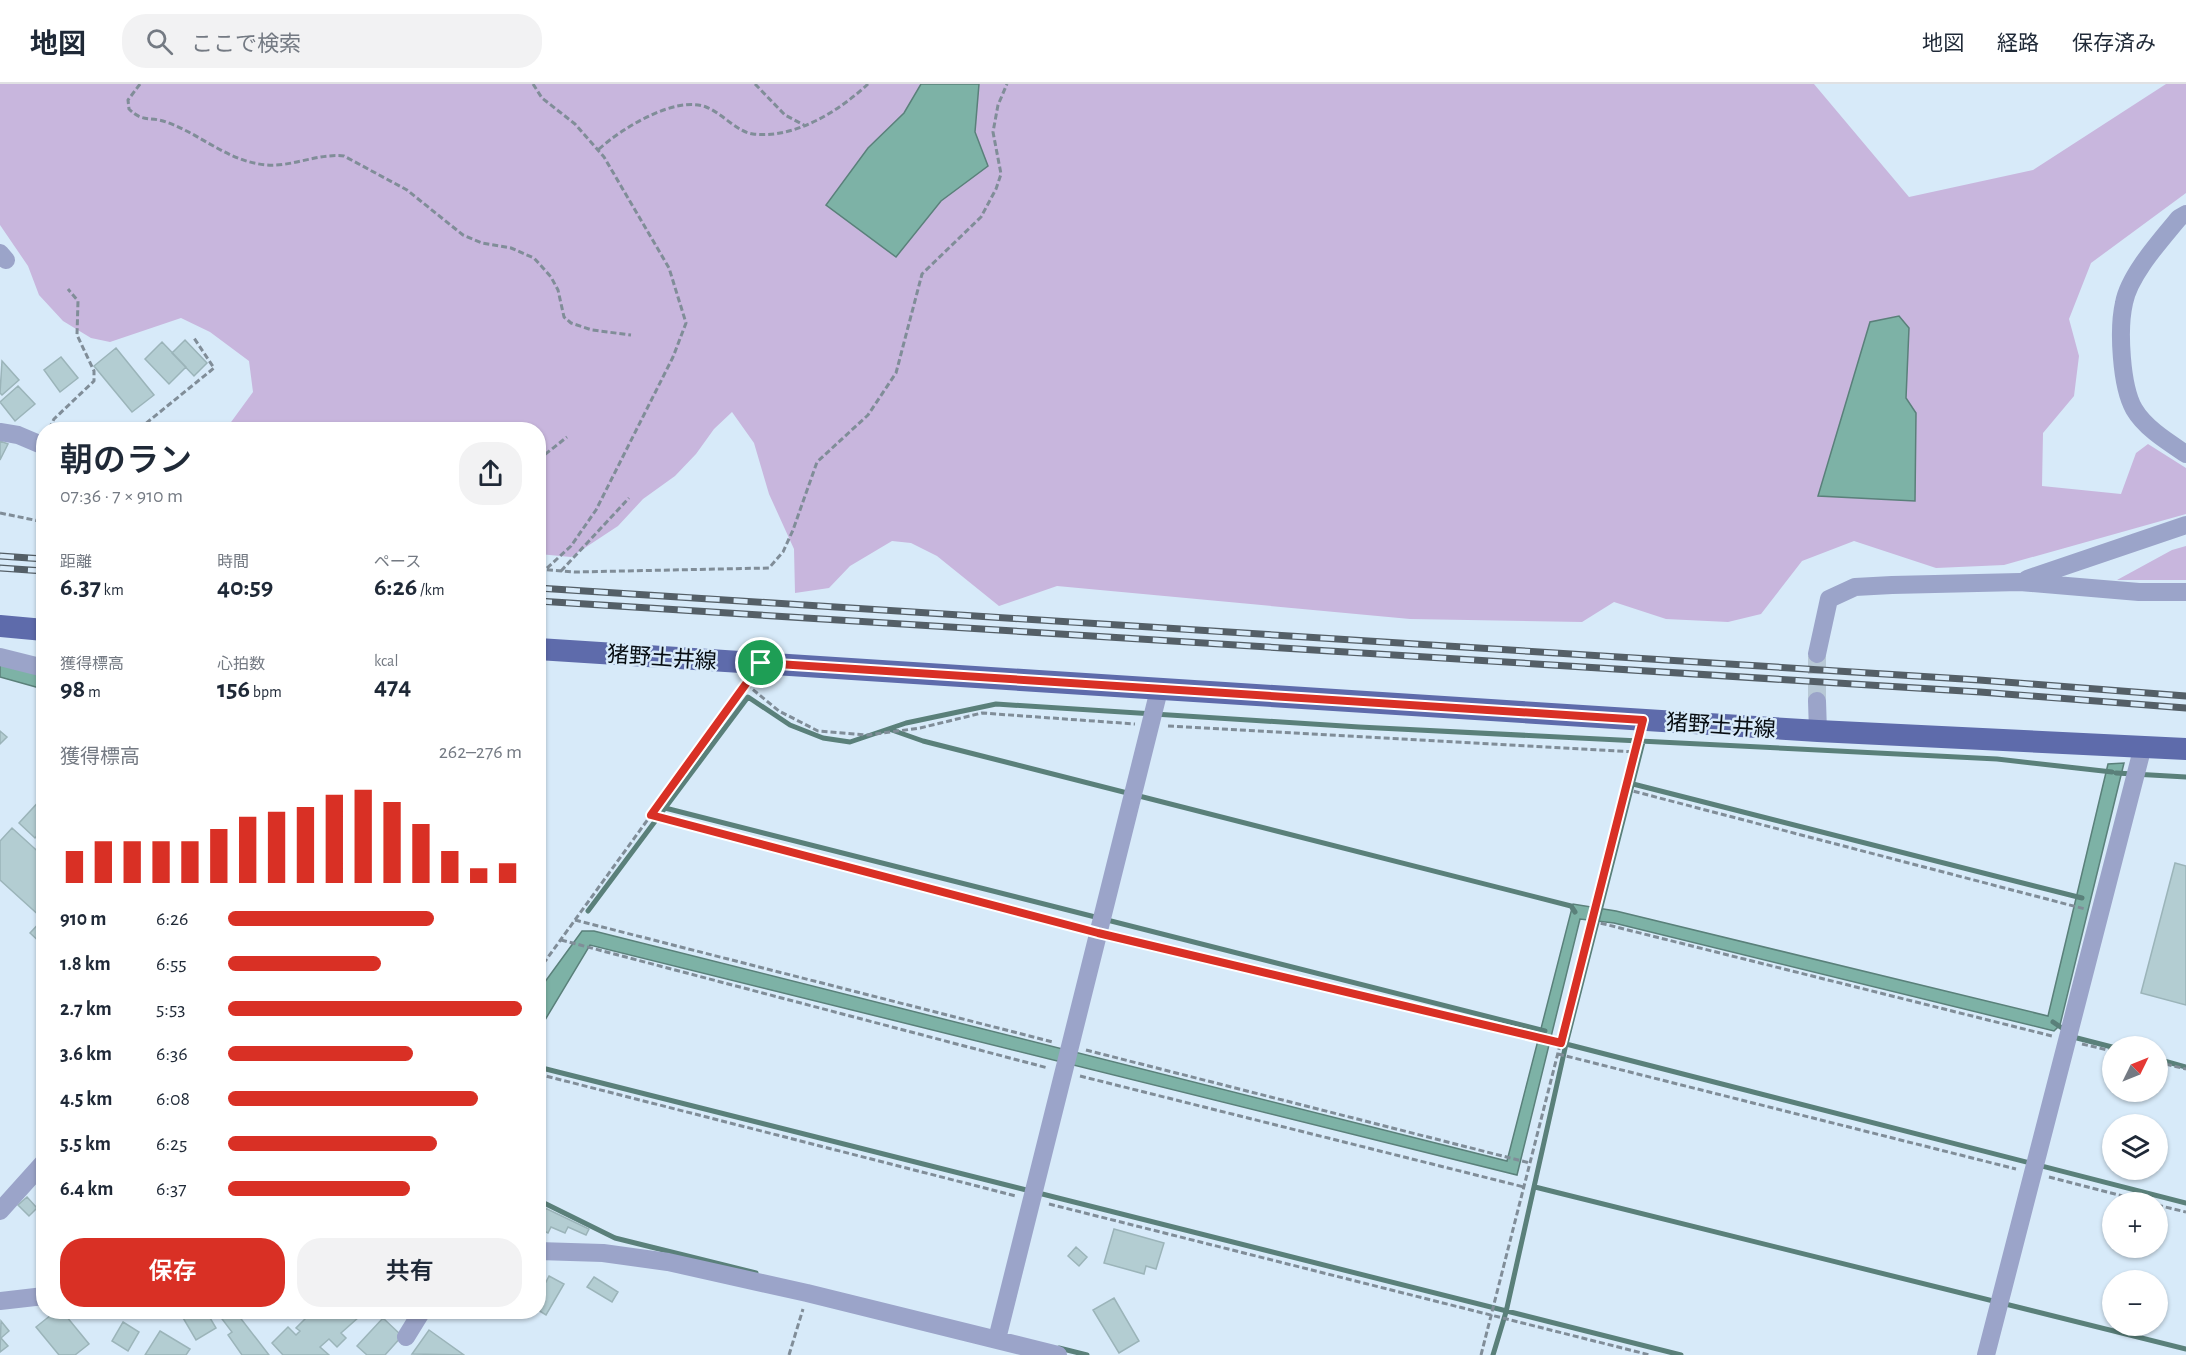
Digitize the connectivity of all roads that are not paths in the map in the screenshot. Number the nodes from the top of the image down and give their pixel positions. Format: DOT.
graph roads {
  1 [pos="2186,214"];
  2 [pos="0,432"];
  3 [pos="36,443"];
  4 [pos="2186,454"];
  5 [pos="2186,525"];
  6 [pos="2020,582"];
  7 [pos="2186,592"];
  8 [pos="0,626"];
  9 [pos="36,629"];
  10 [pos="546,650"];
  11 [pos="1817,654"];
  12 [pos="0,657"];
  13 [pos="36,666"];
  14 [pos="1159,690"];
  15 [pos="1817,700"];
  16 [pos="1818,731"];
  17 [pos="2143,746"];
  18 [pos="2186,749"];
  19 [pos="36,1171"];
  20 [pos="0,1211"];
  21 [pos="546,1251"];
  22 [pos="36,1297"];
  23 [pos="0,1301"];
  24 [pos="417,1319"];
  25 [pos="406,1337"];
  26 [pos="997,1340"];
  27 [pos="1058,1355"];
  28 [pos="1986,1355"];
  1 -- 4 [label="street"];
  2 -- 3 [label="street"];
  5 -- 6 [label="street"];
  6 -- 7 [label="street"];
  6 -- 11 [label="street"];
  8 -- 9 [label="main road"];
  10 -- 14 [label="main road, 猪野土井線"];
  12 -- 13 [label="street"];
  14 -- 16 [label="main road, 猪野土井線"];
  14 -- 26 [label="street"];
  15 -- 16 [label="street"];
  16 -- 17 [label="main road, 猪野土井線"];
  17 -- 18 [label="main road, 猪野土井線"];
  17 -- 28 [label="street"];
  19 -- 20 [label="street"];
  21 -- 26 [label="street"];
  22 -- 23 [label="street"];
  24 -- 25 [label="street"];
  26 -- 27 [label="street"];
}
